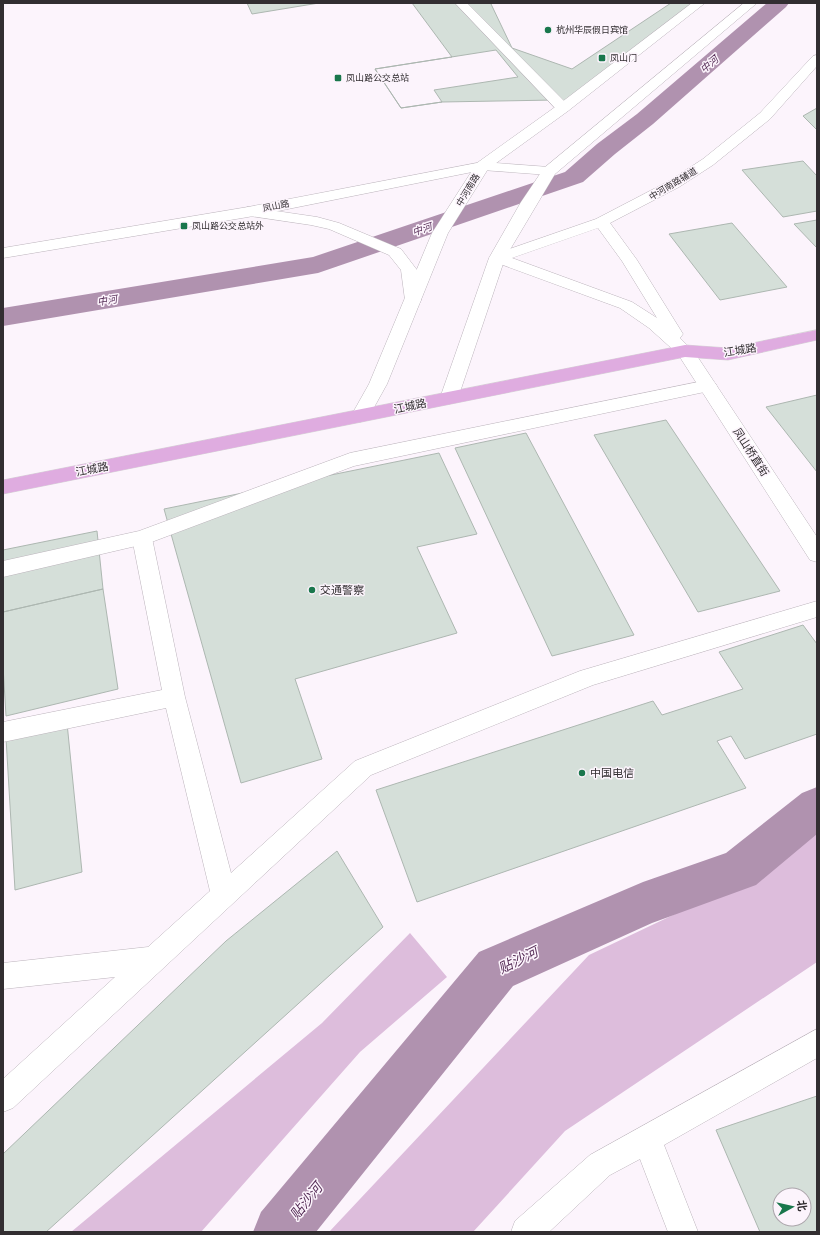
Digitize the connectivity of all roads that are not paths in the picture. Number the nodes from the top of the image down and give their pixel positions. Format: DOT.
graph roads {
  1 [pos="461,3"];
  2 [pos="699,3"];
  3 [pos="751,3"];
  4 [pos="817,59"];
  5 [pos="562,108"];
  6 [pos="482,166"];
  7 [pos="547,175"];
  8 [pos="248,212"];
  9 [pos="602,222"];
  10 [pos="3,253"];
  11 [pos="497,258"];
  12 [pos="413,300"];
  13 [pos="817,335"];
  14 [pos="685,350"];
  15 [pos="708,386"];
  16 [pos="449,398"];
  17 [pos="360,416"];
  18 [pos="3,486"];
  19 [pos="142,538"];
  20 [pos="817,554"];
  21 [pos="3,570"];
  22 [pos="817,609"];
  23 [pos="174,697"];
  24 [pos="3,732"];
  25 [pos="224,896"];
  26 [pos="153,960"];
  27 [pos="3,976"];
  28 [pos="817,1043"];
  29 [pos="3,1098"];
  30 [pos="647,1138"];
  31 [pos="526,1232"];
  32 [pos="683,1232"];
  1 -- 5 [label="lane"];
  2 -- 5 [label="main road, 中河南路"];
  3 -- 7 [label="main road"];
  4 -- 9 [label="lane, 中河南路辅道"];
  5 -- 6 [label="main road, 中河南路"];
  6 -- 7 [label="main road, 凤山路"];
  6 -- 8 [label="main road, 凤山路"];
  6 -- 12 [label="main road, 中河南路"];
  7 -- 11 [label="main road"];
  8 -- 10 [label="main road, 凤山路"];
  8 -- 12 [label="main road"];
  9 -- 11 [label="lane, 中河南路辅道"];
  9 -- 14 [label="lane"];
  11 -- 14 [label="lane"];
  11 -- 16 [label="main road"];
  12 -- 17 [label="main road, 中河南路"];
  13 -- 14 [label="main road, 江城路"];
  14 -- 15 [label="main road, 凤山桥直街"];
  14 -- 16 [label="main road, 江城路"];
  15 -- 19 [label="main road"];
  15 -- 20 [label="main road, 凤山桥直街"];
  16 -- 17 [label="main road, 江城路"];
  17 -- 18 [label="main road, 江城路"];
  19 -- 21 [label="main road"];
  19 -- 23 [label="lane"];
  22 -- 25 [label="lane"];
  23 -- 24 [label="lane"];
  23 -- 25 [label="lane"];
  25 -- 26 [label="lane"];
  26 -- 27 [label="lane"];
  26 -- 29 [label="lane"];
  28 -- 30 [label="lane"];
  30 -- 31 [label="lane"];
  30 -- 32 [label="lane"];
}
